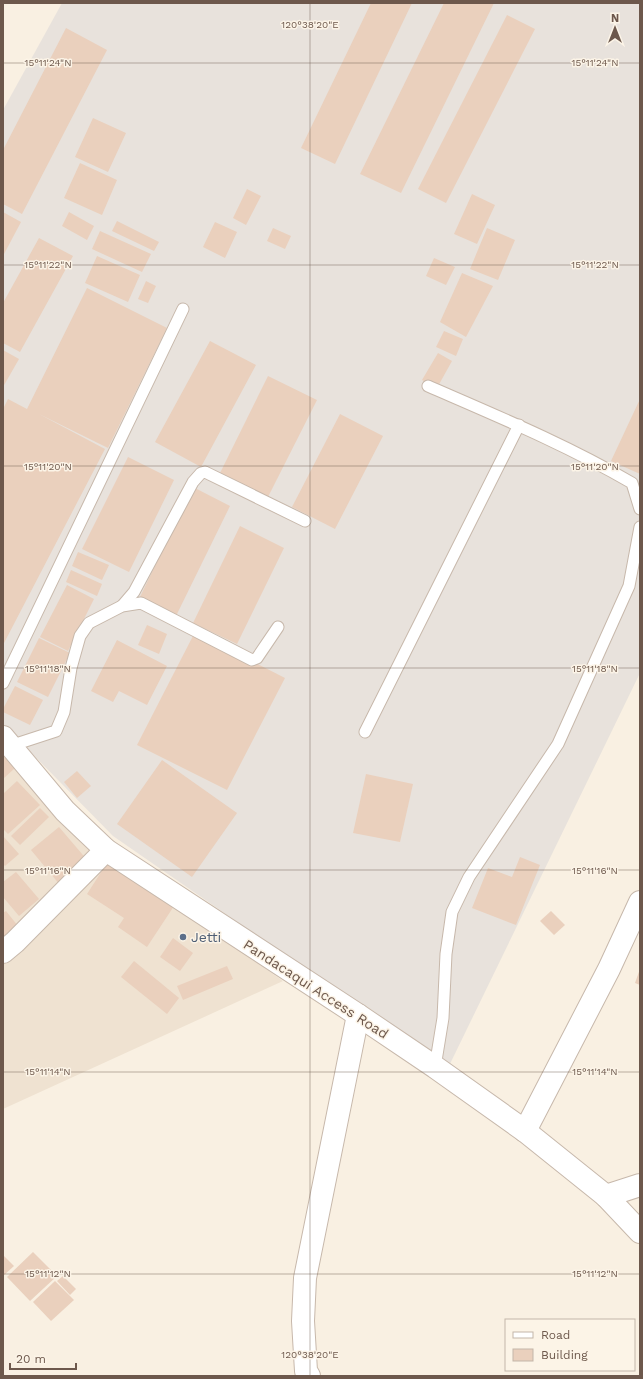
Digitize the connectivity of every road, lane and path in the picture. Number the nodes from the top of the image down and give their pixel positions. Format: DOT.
graph roads {
  1 [pos="183,310"];
  2 [pos="428,386"];
  3 [pos="520,425"];
  4 [pos="640,509"];
  5 [pos="305,521"];
  6 [pos="640,527"];
  7 [pos="122,606"];
  8 [pos="278,627"];
  9 [pos="3,683"];
  10 [pos="365,732"];
  11 [pos="7,741"];
  12 [pos="106,850"];
  13 [pos="640,902"];
  14 [pos="3,952"];
  15 [pos="358,1015"];
  16 [pos="435,1067"];
  17 [pos="525,1131"];
  18 [pos="640,1185"];
  19 [pos="606,1196"];
  20 [pos="640,1232"];
  21 [pos="309,1376"];
  1 -- 9 [label="lane"];
  2 -- 3 [label="lane"];
  3 -- 4 [label="lane"];
  3 -- 10 [label="lane"];
  5 -- 7 [label="lane"];
  6 -- 16 [label="lane"];
  7 -- 8 [label="lane"];
  7 -- 11 [label="lane"];
  11 -- 12 [label="street, Pandacaqui Access Road"];
  12 -- 14 [label="street"];
  12 -- 15 [label="street, Pandacaqui Access Road"];
  13 -- 17 [label="street"];
  15 -- 16 [label="street, Pandacaqui Access Road"];
  15 -- 21 [label="street"];
  16 -- 17 [label="street, Pandacaqui Access Road"];
  17 -- 19 [label="street, Pandacaqui Access Road"];
  18 -- 19 [label="street"];
  19 -- 20 [label="street, Pandacaqui Access Road"];
}
